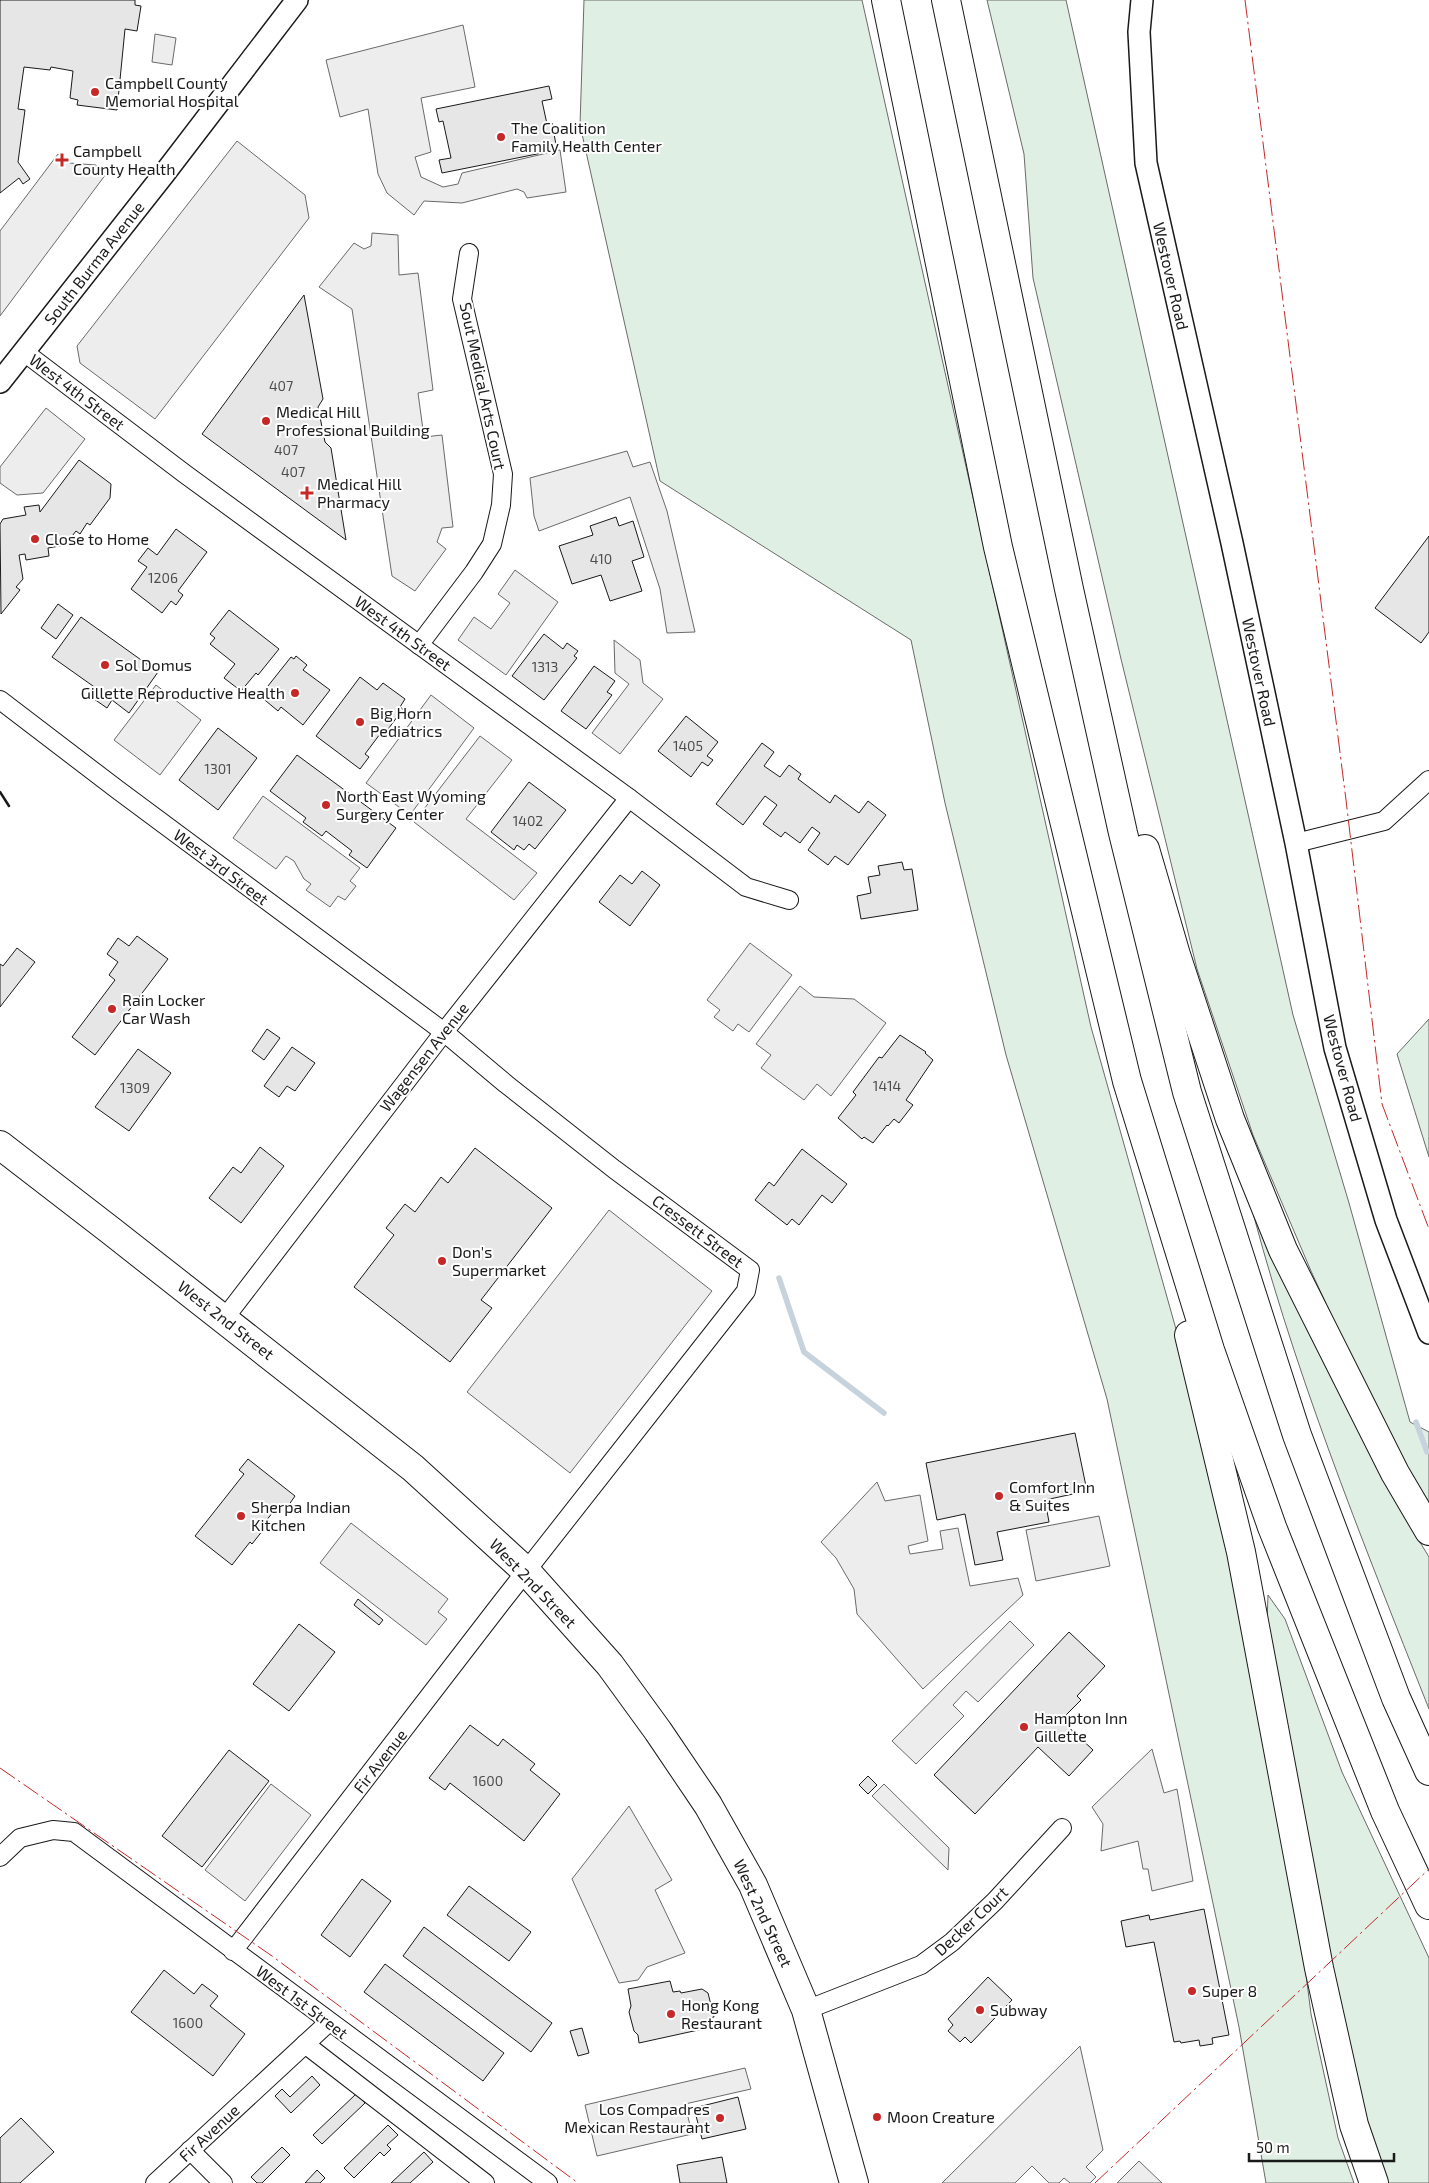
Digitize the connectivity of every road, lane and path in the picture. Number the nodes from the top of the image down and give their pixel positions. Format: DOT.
graph roads {
  1 [pos="297,0"];
  2 [pos="886,0"];
  3 [pos="946,0"];
  4 [pos="1142,0"];
  5 [pos="469,253"];
  6 [pos="24,352"];
  7 [pos="0,382"];
  8 [pos="1069,589"];
  9 [pos="420,645"];
  10 [pos="0,700"];
  11 [pos="1429,780"];
  12 [pos="629,798"];
  13 [pos="1296,843"];
  14 [pos="789,900"];
  15 [pos="444,1032"];
  16 [pos="1128,1081"];
  17 [pos="0,1146"];
  18 [pos="224,1319"];
  19 [pos="1429,1333"];
  20 [pos="1429,1531"];
  21 [pos="526,1571"];
  22 [pos="1429,1771"];
  23 [pos="1062,1828"];
  24 [pos="0,1857"];
  25 [pos="1429,1905"];
  26 [pos="233,1950"];
  27 [pos="806,2010"];
  28 [pos="329,2022"];
  29 [pos="305,2044"];
  30 [pos="190,2150"];
  31 [pos="154,2183"];
  32 [pos="223,2183"];
  33 [pos="485,2183"];
  34 [pos="548,2183"];
  35 [pos="854,2183"];
  36 [pos="1374,2183"];
  1 -- 6 [label="street, South Burma Avenue"];
  2 -- 16 [label="main road"];
  3 -- 8 [label="main road"];
  4 -- 13 [label="street, Westover Road"];
  5 -- 9 [label="street, Sout Medical Arts Court"];
  6 -- 7 [label="street, South Burma Avenue"];
  6 -- 9 [label="street, West 4th Street"];
  8 -- 20 [label="main road"];
  8 -- 22 [label="main road"];
  9 -- 12 [label="street, West 4th Street"];
  10 -- 15 [label="street, West 3rd Street"];
  11 -- 13 [label="street"];
  12 -- 14 [label="street, West 4th Street"];
  12 -- 15 [label="street, Wagensen Avenue"];
  13 -- 19 [label="street, Westover Road"];
  15 -- 18 [label="street, Wagensen Avenue"];
  15 -- 21 [label="street, Cressett Street"];
  16 -- 25 [label="main road"];
  16 -- 36 [label="main road"];
  17 -- 18 [label="main road, West 2nd Street"];
  18 -- 21 [label="main road, West 2nd Street"];
  21 -- 26 [label="street, Fir Avenue"];
  21 -- 27 [label="main road, West 2nd Street"];
  23 -- 27 [label="street, Decker Court"];
  24 -- 26 [label="street, West 1st Street"];
  26 -- 28 [label="street, West 1st Street"];
  27 -- 35 [label="main road, West 2nd Street"];
  28 -- 29 [label="street, Fir Avenue"];
  28 -- 34 [label="street, West 1st Street"];
  29 -- 30 [label="street, Fir Avenue"];
  29 -- 33 [label="street"];
  30 -- 31 [label="street, Fir Avenue"];
  30 -- 32 [label="street"];
}
